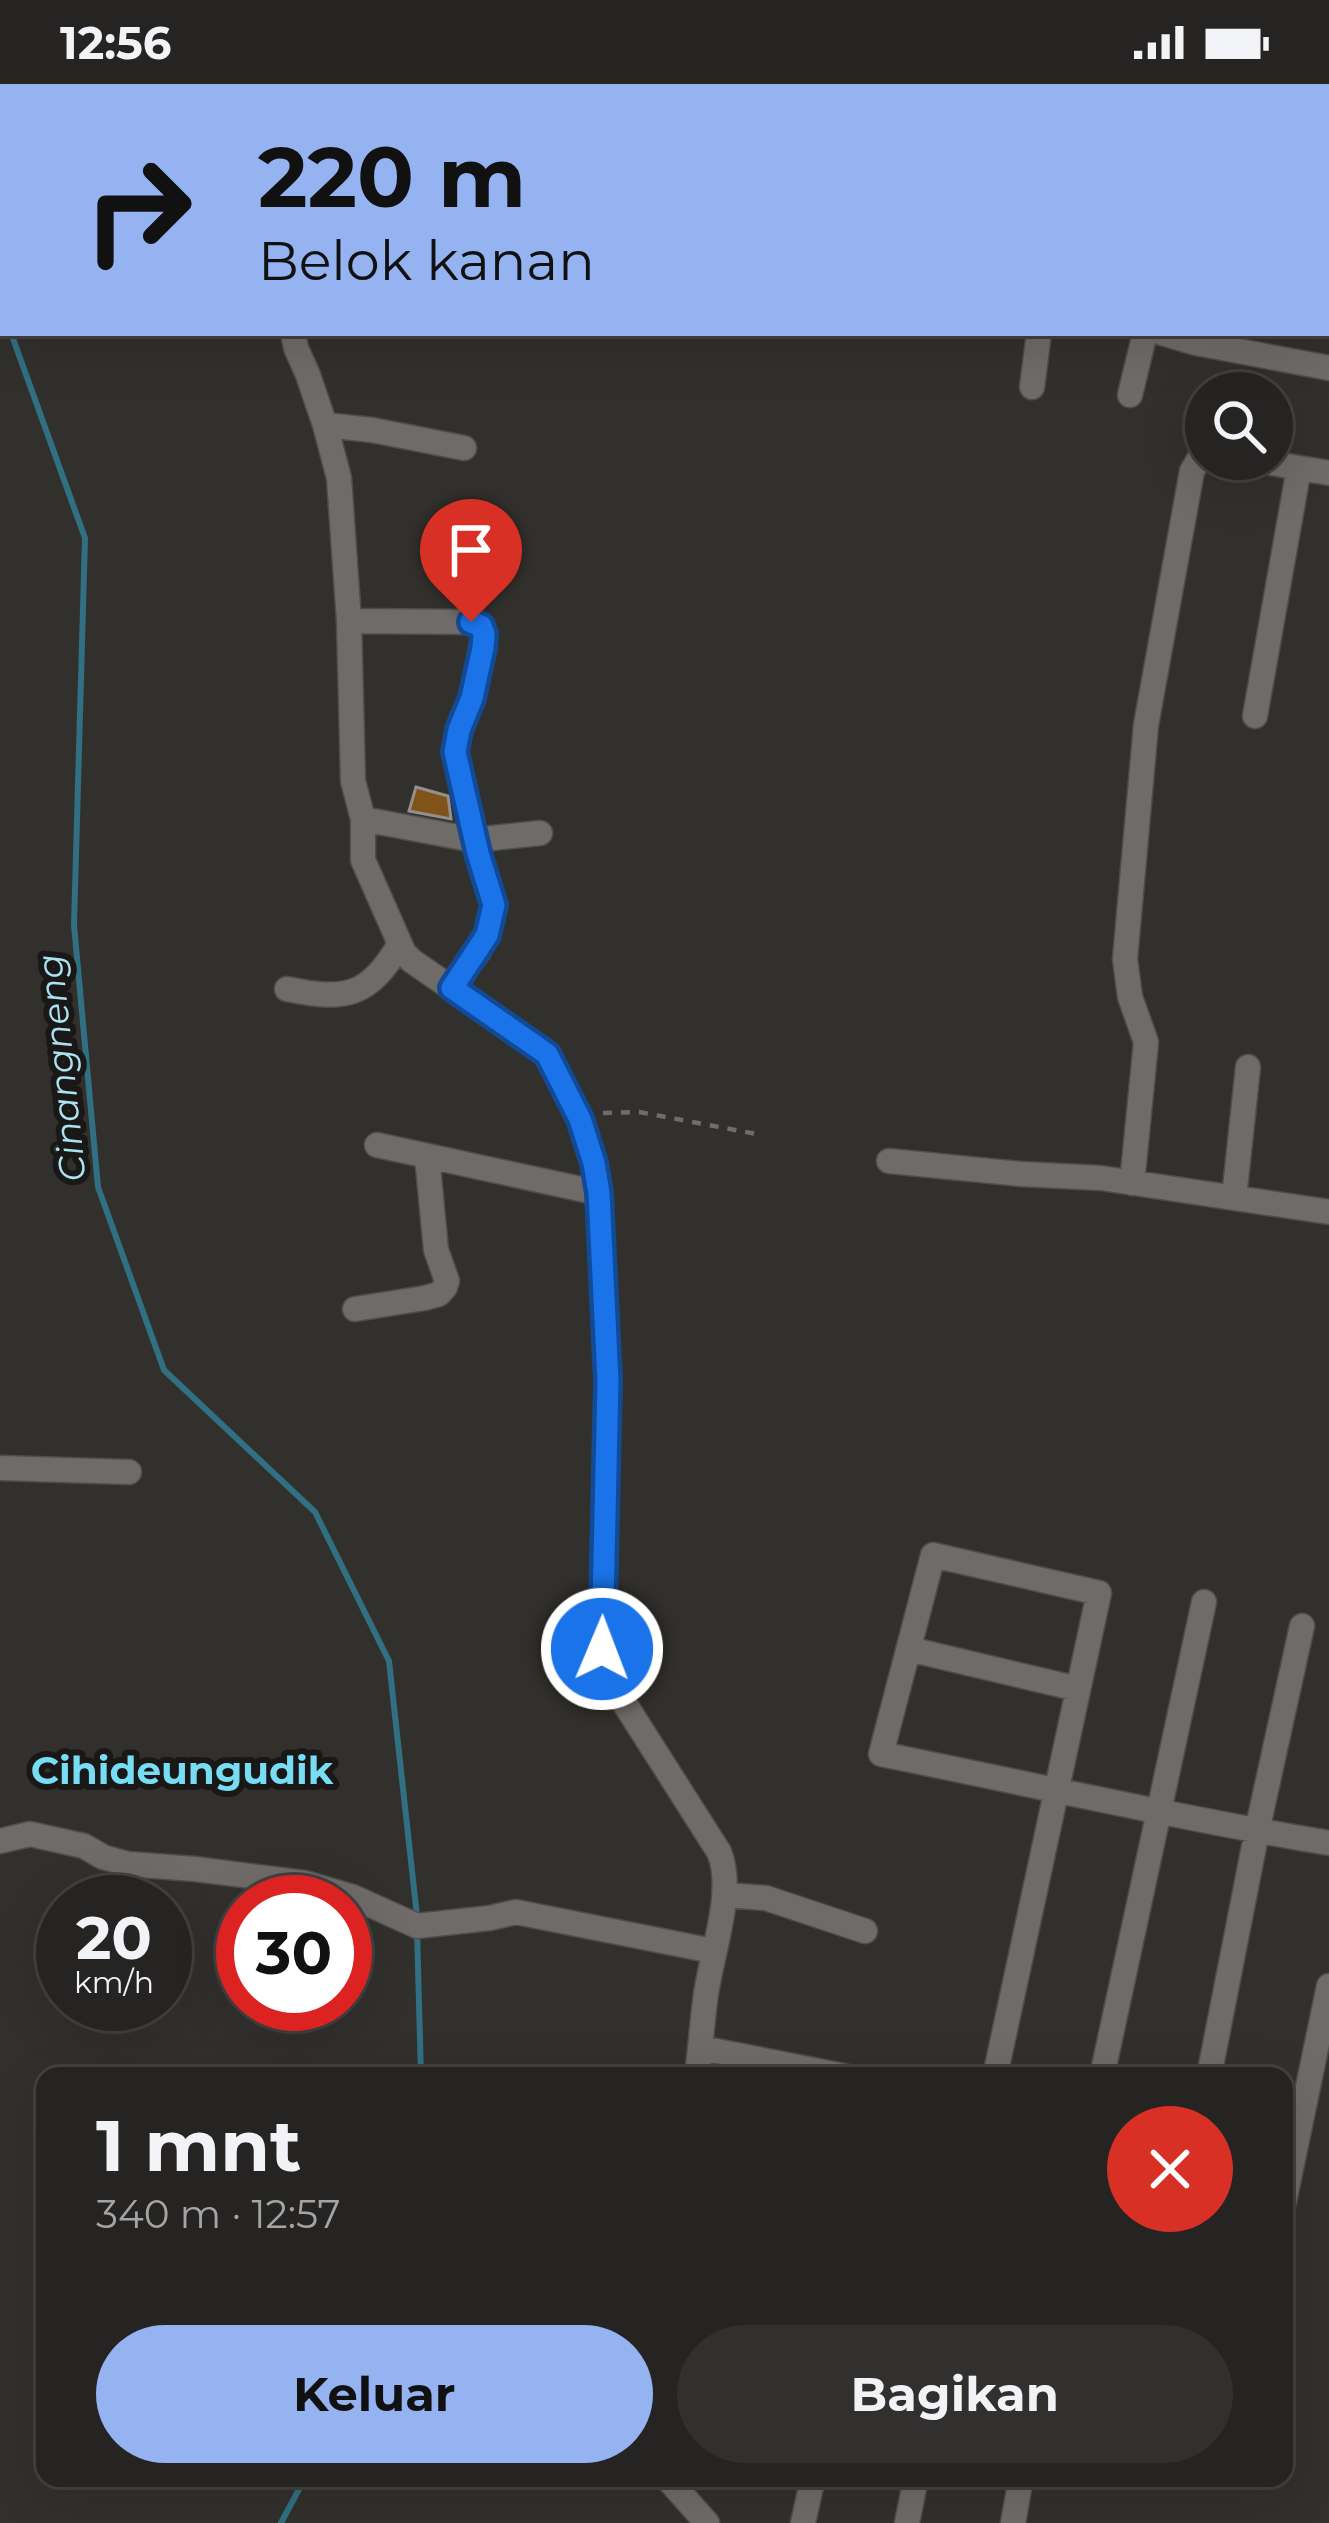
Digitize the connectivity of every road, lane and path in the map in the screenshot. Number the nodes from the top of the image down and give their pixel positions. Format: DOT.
graph roads {
  1 [pos="294,336"];
  2 [pos="1039,336"];
  3 [pos="1144,336"];
  4 [pos="1172,336"];
  5 [pos="1329,368"];
  6 [pos="1032,387"];
  7 [pos="1130,395"];
  8 [pos="326,425"];
  9 [pos="464,448"];
  10 [pos="1293,467"];
  11 [pos="1299,468"];
  12 [pos="1329,473"];
  13 [pos="1190,480"];
  14 [pos="349,621"];
  15 [pos="1255,716"];
  16 [pos="363,819"];
  17 [pos="540,833"];
  18 [pos="474,840"];
  19 [pos="400,944"];
  20 [pos="452,988"];
  21 [pos="286,989"];
  22 [pos="1248,1067"];
  23 [pos="580,1119"];
  24 [pos="762,1135"];
  25 [pos="376,1145"];
  26 [pos="427,1156"];
  27 [pos="889,1161"];
  28 [pos="1132,1183"];
  29 [pos="599,1193"];
  30 [pos="1234,1198"];
  31 [pos="1329,1212"];
  32 [pos="355,1309"];
  33 [pos="0,1468"];
  34 [pos="129,1472"];
  35 [pos="1204,1603"];
  36 [pos="1302,1626"];
  37 [pos="909,1649"];
  38 [pos="1078,1689"];
  39 [pos="1056,1789"];
  40 [pos="1160,1810"];
  41 [pos="1257,1831"];
  42 [pos="0,1841"];
  43 [pos="1329,1843"];
  44 [pos="726,1894"];
  45 [pos="865,1931"];
  46 [pos="713,1951"];
  47 [pos="1329,1987"];
  48 [pos="701,2048"];
  49 [pos="698,2067"];
  50 [pos="798,2067"];
  51 [pos="997,2067"];
  52 [pos="1104,2067"];
  53 [pos="1211,2067"];
  54 [pos="1293,2159"];
  55 [pos="675,2487"];
  56 [pos="811,2487"];
  57 [pos="914,2487"];
  58 [pos="1019,2487"];
  59 [pos="707,2523"];
  60 [pos="803,2523"];
  61 [pos="908,2523"];
  62 [pos="1013,2523"];
  1 -- 8 [label="street"];
  2 -- 6 [label="street"];
  3 -- 7 [label="street"];
  4 -- 5 [label="street"];
  8 -- 9 [label="street"];
  8 -- 14 [label="street"];
  10 -- 11 [label="street"];
  11 -- 12 [label="street"];
  11 -- 15 [label="street"];
  13 -- 28 [label="street"];
  14 -- 16 [label="street"];
  14 -- 18 [label="street"];
  16 -- 18 [label="street"];
  16 -- 19 [label="street"];
  17 -- 18 [label="street"];
  18 -- 20 [label="street"];
  19 -- 20 [label="street"];
  19 -- 21 [label="street"];
  20 -- 23 [label="street"];
  22 -- 30 [label="street"];
  23 -- 24 [label="path"];
  23 -- 29 [label="street"];
  25 -- 26 [label="street"];
  26 -- 29 [label="street"];
  26 -- 32 [label="street"];
  27 -- 28 [label="street"];
  28 -- 30 [label="street"];
  29 -- 44 [label="street"];
  30 -- 31 [label="street"];
  33 -- 34 [label="street"];
  35 -- 40 [label="street"];
  36 -- 41 [label="street"];
  37 -- 38 [label="street"];
  37 -- 38 [label="street"];
  37 -- 39 [label="street"];
  38 -- 39 [label="street"];
  39 -- 40 [label="street"];
  39 -- 51 [label="street"];
  40 -- 41 [label="street"];
  40 -- 52 [label="street"];
  41 -- 43 [label="street"];
  41 -- 53 [label="street"];
  42 -- 46 [label="street"];
  44 -- 45 [label="street"];
  44 -- 46 [label="street"];
  46 -- 48 [label="street"];
  47 -- 54 [label="street"];
  48 -- 49 [label="street"];
  48 -- 50 [label="street"];
  55 -- 59 [label="street"];
  56 -- 60 [label="street"];
  57 -- 61 [label="street"];
  58 -- 62 [label="street"];
}
